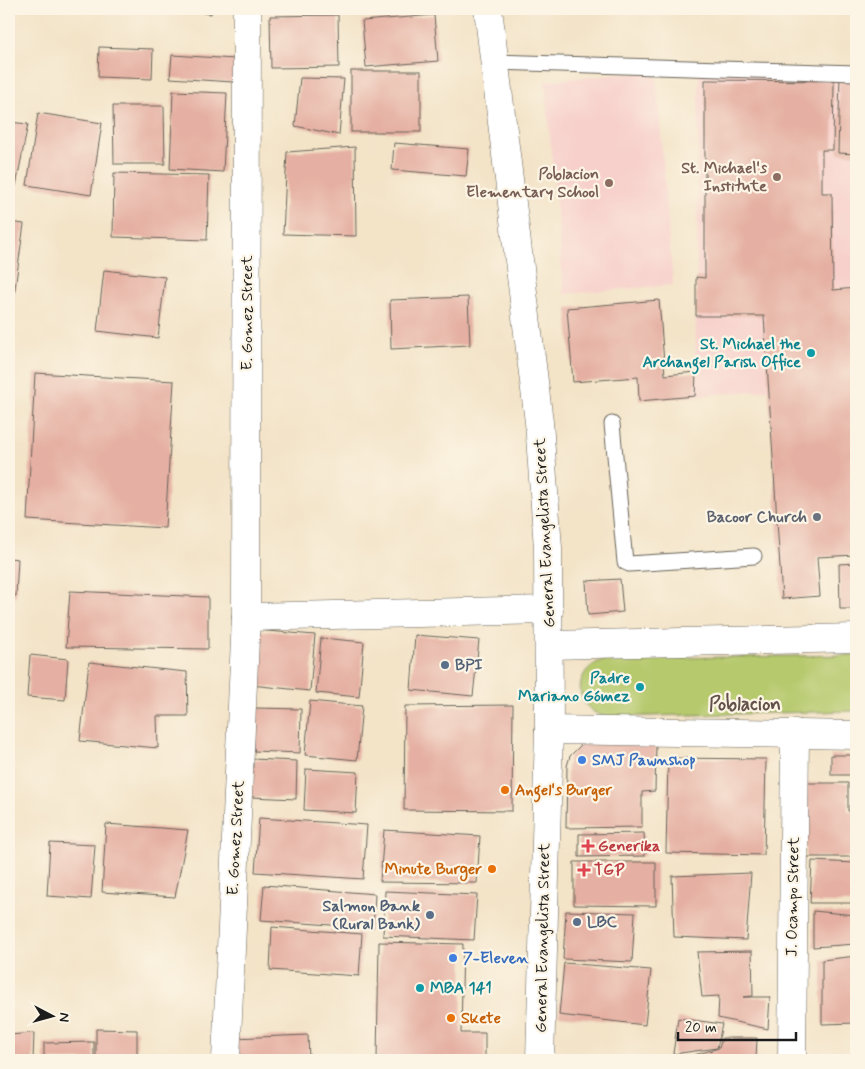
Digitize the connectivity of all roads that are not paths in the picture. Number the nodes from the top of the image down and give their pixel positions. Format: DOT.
graph roads {
  1 [pos="247,9"];
  2 [pos="488,9"];
  3 [pos="495,62"];
  4 [pos="856,73"];
  5 [pos="612,424"];
  6 [pos="754,556"];
  7 [pos="550,610"];
  8 [pos="246,617"];
  9 [pos="856,638"];
  10 [pos="550,645"];
  11 [pos="548,730"];
  12 [pos="795,733"];
  13 [pos="856,735"];
  14 [pos="226,1060"];
  15 [pos="540,1060"];
  16 [pos="792,1060"];
  1 -- 8 [label="street, E. Gomez Street"];
  2 -- 3 [label="street, General Evangelista Street"];
  3 -- 4 [label="lane"];
  3 -- 7 [label="street, General Evangelista Street"];
  5 -- 6 [label="lane"];
  7 -- 8 [label="street"];
  7 -- 10 [label="street, General Evangelista Street"];
  8 -- 14 [label="street, E. Gomez Street"];
  9 -- 10 [label="street"];
  10 -- 11 [label="street, General Evangelista Street"];
  11 -- 12 [label="street"];
  11 -- 15 [label="street, General Evangelista Street"];
  12 -- 13 [label="street"];
  12 -- 16 [label="street, J. Ocampo Street"];
}
